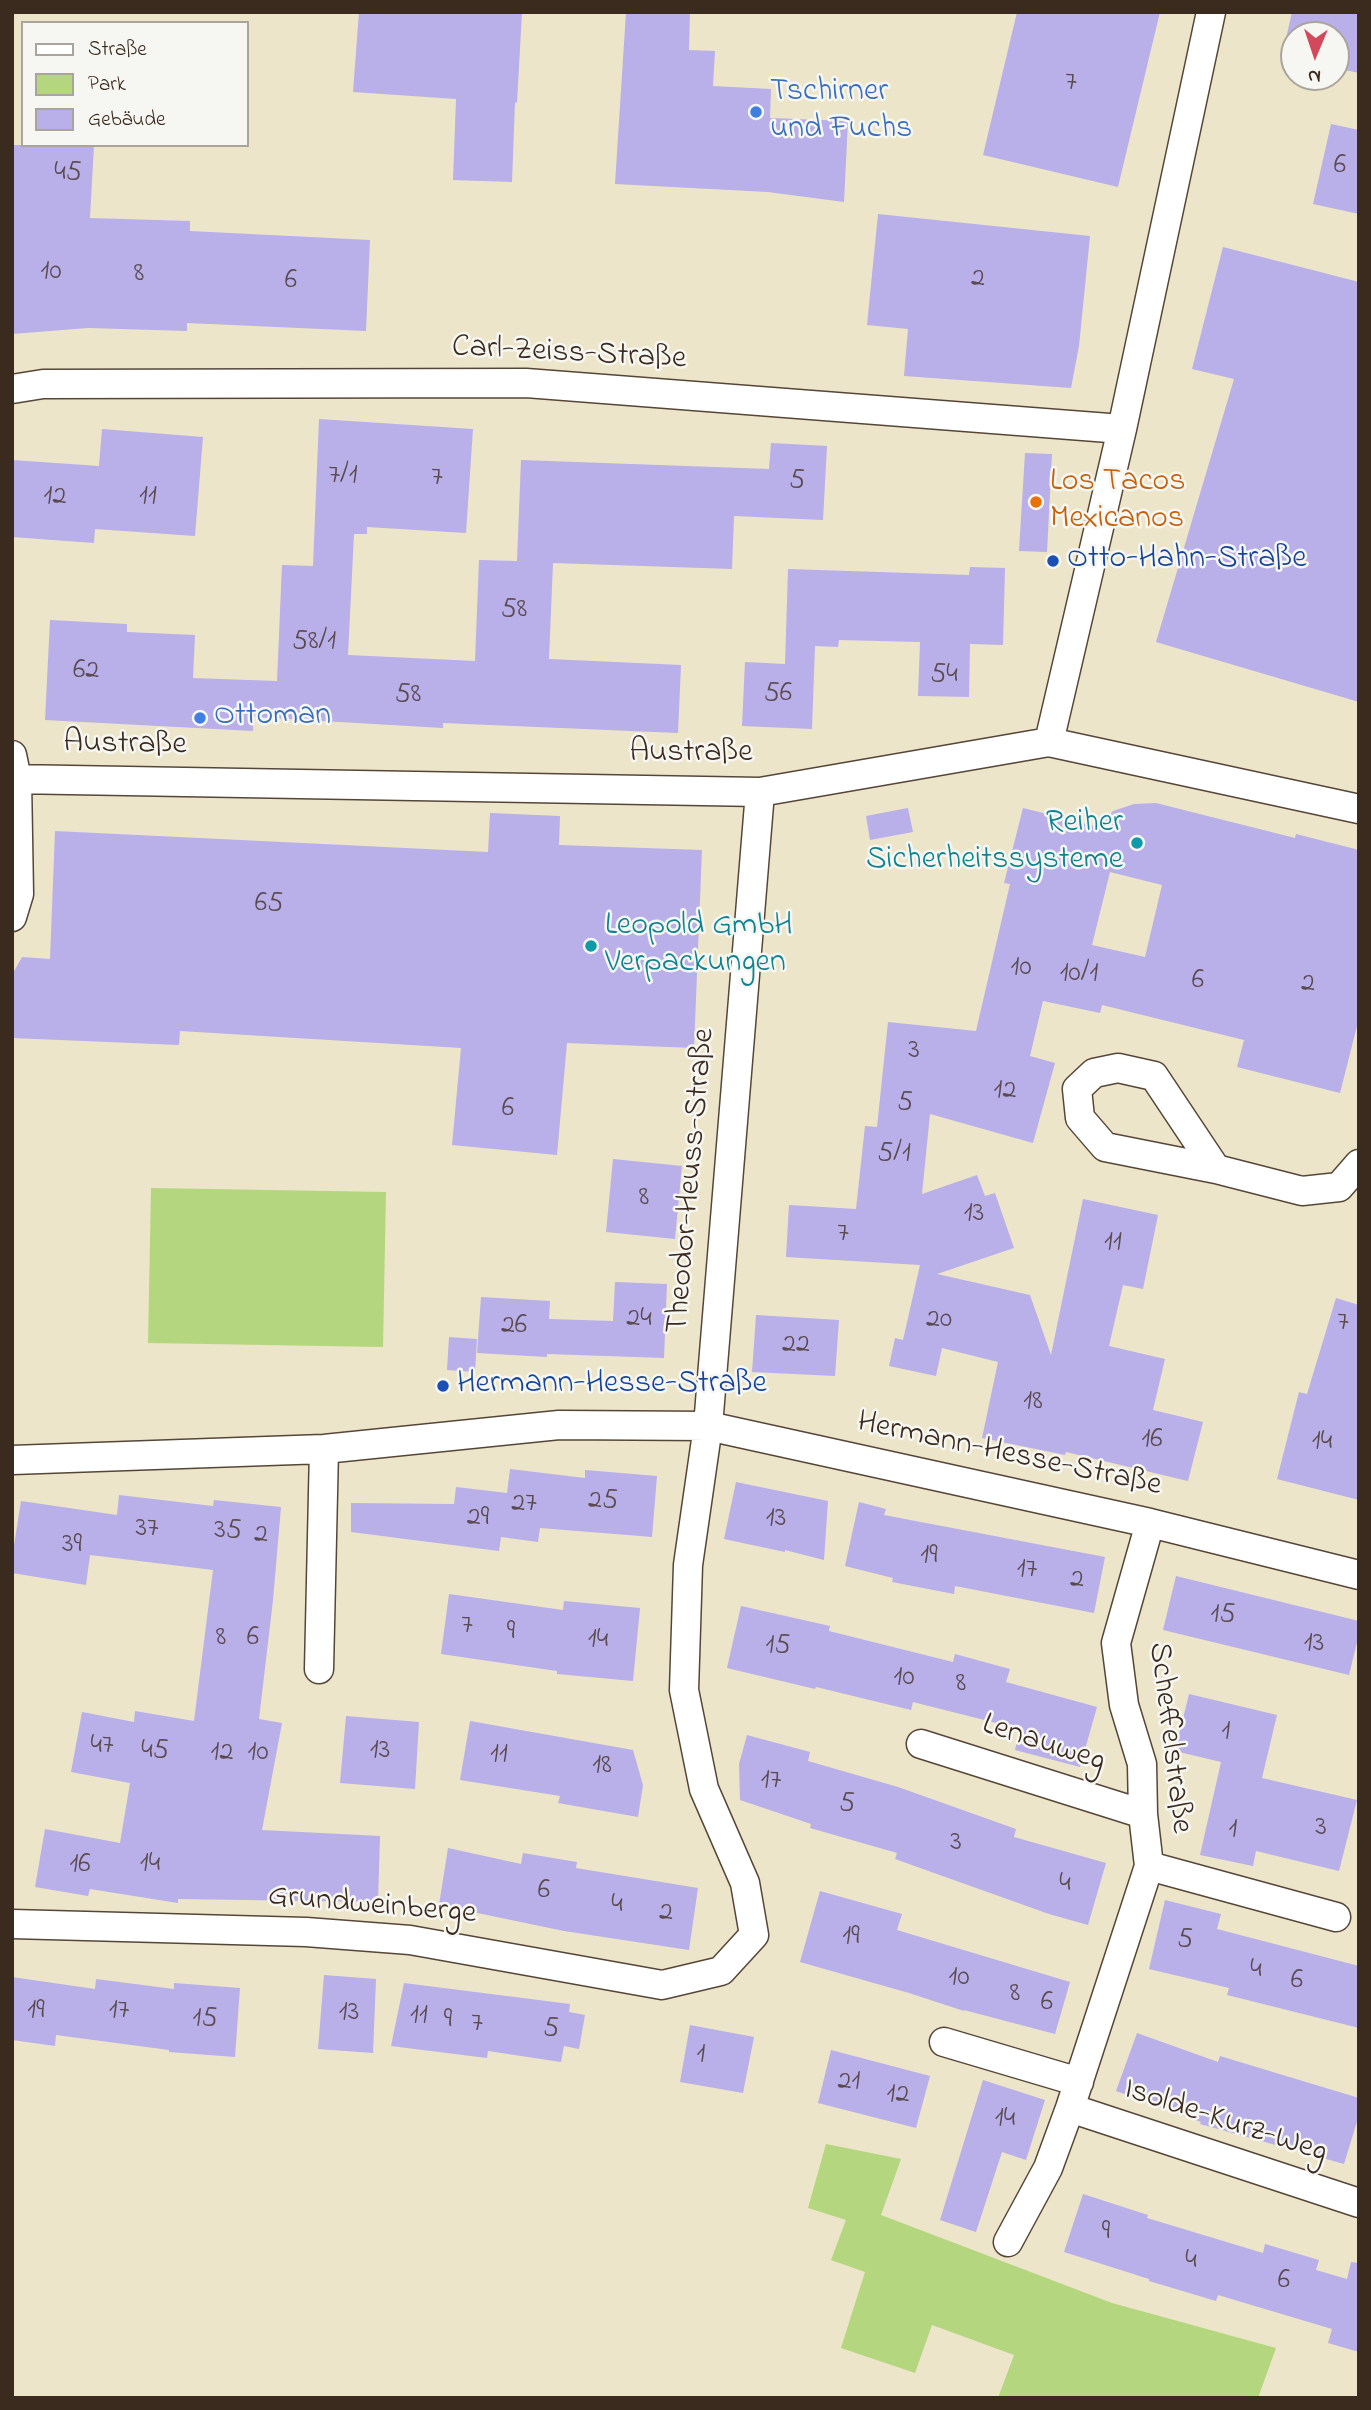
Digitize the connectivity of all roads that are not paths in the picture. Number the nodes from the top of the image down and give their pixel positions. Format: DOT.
graph roads {
  1 [pos="1212,12"];
  2 [pos="12,389"];
  3 [pos="1122,429"];
  4 [pos="1049,742"];
  5 [pos="14,771"];
  6 [pos="760,792"];
  7 [pos="1359,809"];
  8 [pos="12,917"];
  9 [pos="1359,1164"];
  10 [pos="1216,1169"];
  11 [pos="708,1426"];
  12 [pos="324,1449"];
  13 [pos="12,1460"];
  14 [pos="1150,1523"];
  15 [pos="1359,1575"];
  16 [pos="319,1669"];
  17 [pos="921,1744"];
  18 [pos="1143,1814"];
  19 [pos="1149,1866"];
  20 [pos="1336,1917"];
  21 [pos="12,1924"];
  22 [pos="721,1971"];
  23 [pos="944,2042"];
  24 [pos="1075,2095"];
  25 [pos="1359,2203"];
  26 [pos="1008,2242"];
  1 -- 3 [label="street"];
  2 -- 3 [label="street, Carl-Zeiss-Straße"];
  3 -- 4 [label="street"];
  4 -- 6 [label="street, Austraße"];
  4 -- 7 [label="street, Austraße"];
  5 -- 6 [label="street, Austraße"];
  5 -- 8 [label="street"];
  6 -- 11 [label="street, Theodor-Heuss-Straße"];
  9 -- 10 [label="street"];
  10 -- 10 [label="street"];
  11 -- 12 [label="street, Hermann-Hesse-Straße"];
  11 -- 14 [label="street, Hermann-Hesse-Straße"];
  11 -- 22 [label="street, Theodor-Heuss-Straße"];
  12 -- 13 [label="street, Hermann-Hesse-Straße"];
  12 -- 16 [label="street"];
  14 -- 15 [label="street, Hermann-Hesse-Straße"];
  14 -- 18 [label="street, Scheffelstraße"];
  17 -- 18 [label="street, Lenauweg"];
  18 -- 19 [label="street, Scheffelstraße"];
  19 -- 20 [label="street"];
  19 -- 24 [label="street, Scheffelstraße"];
  21 -- 22 [label="street, Grundweinberge"];
  23 -- 24 [label="street"];
  24 -- 25 [label="street, Isolde-Kurz-Weg"];
  24 -- 26 [label="street, Scheffelstraße"];
}
